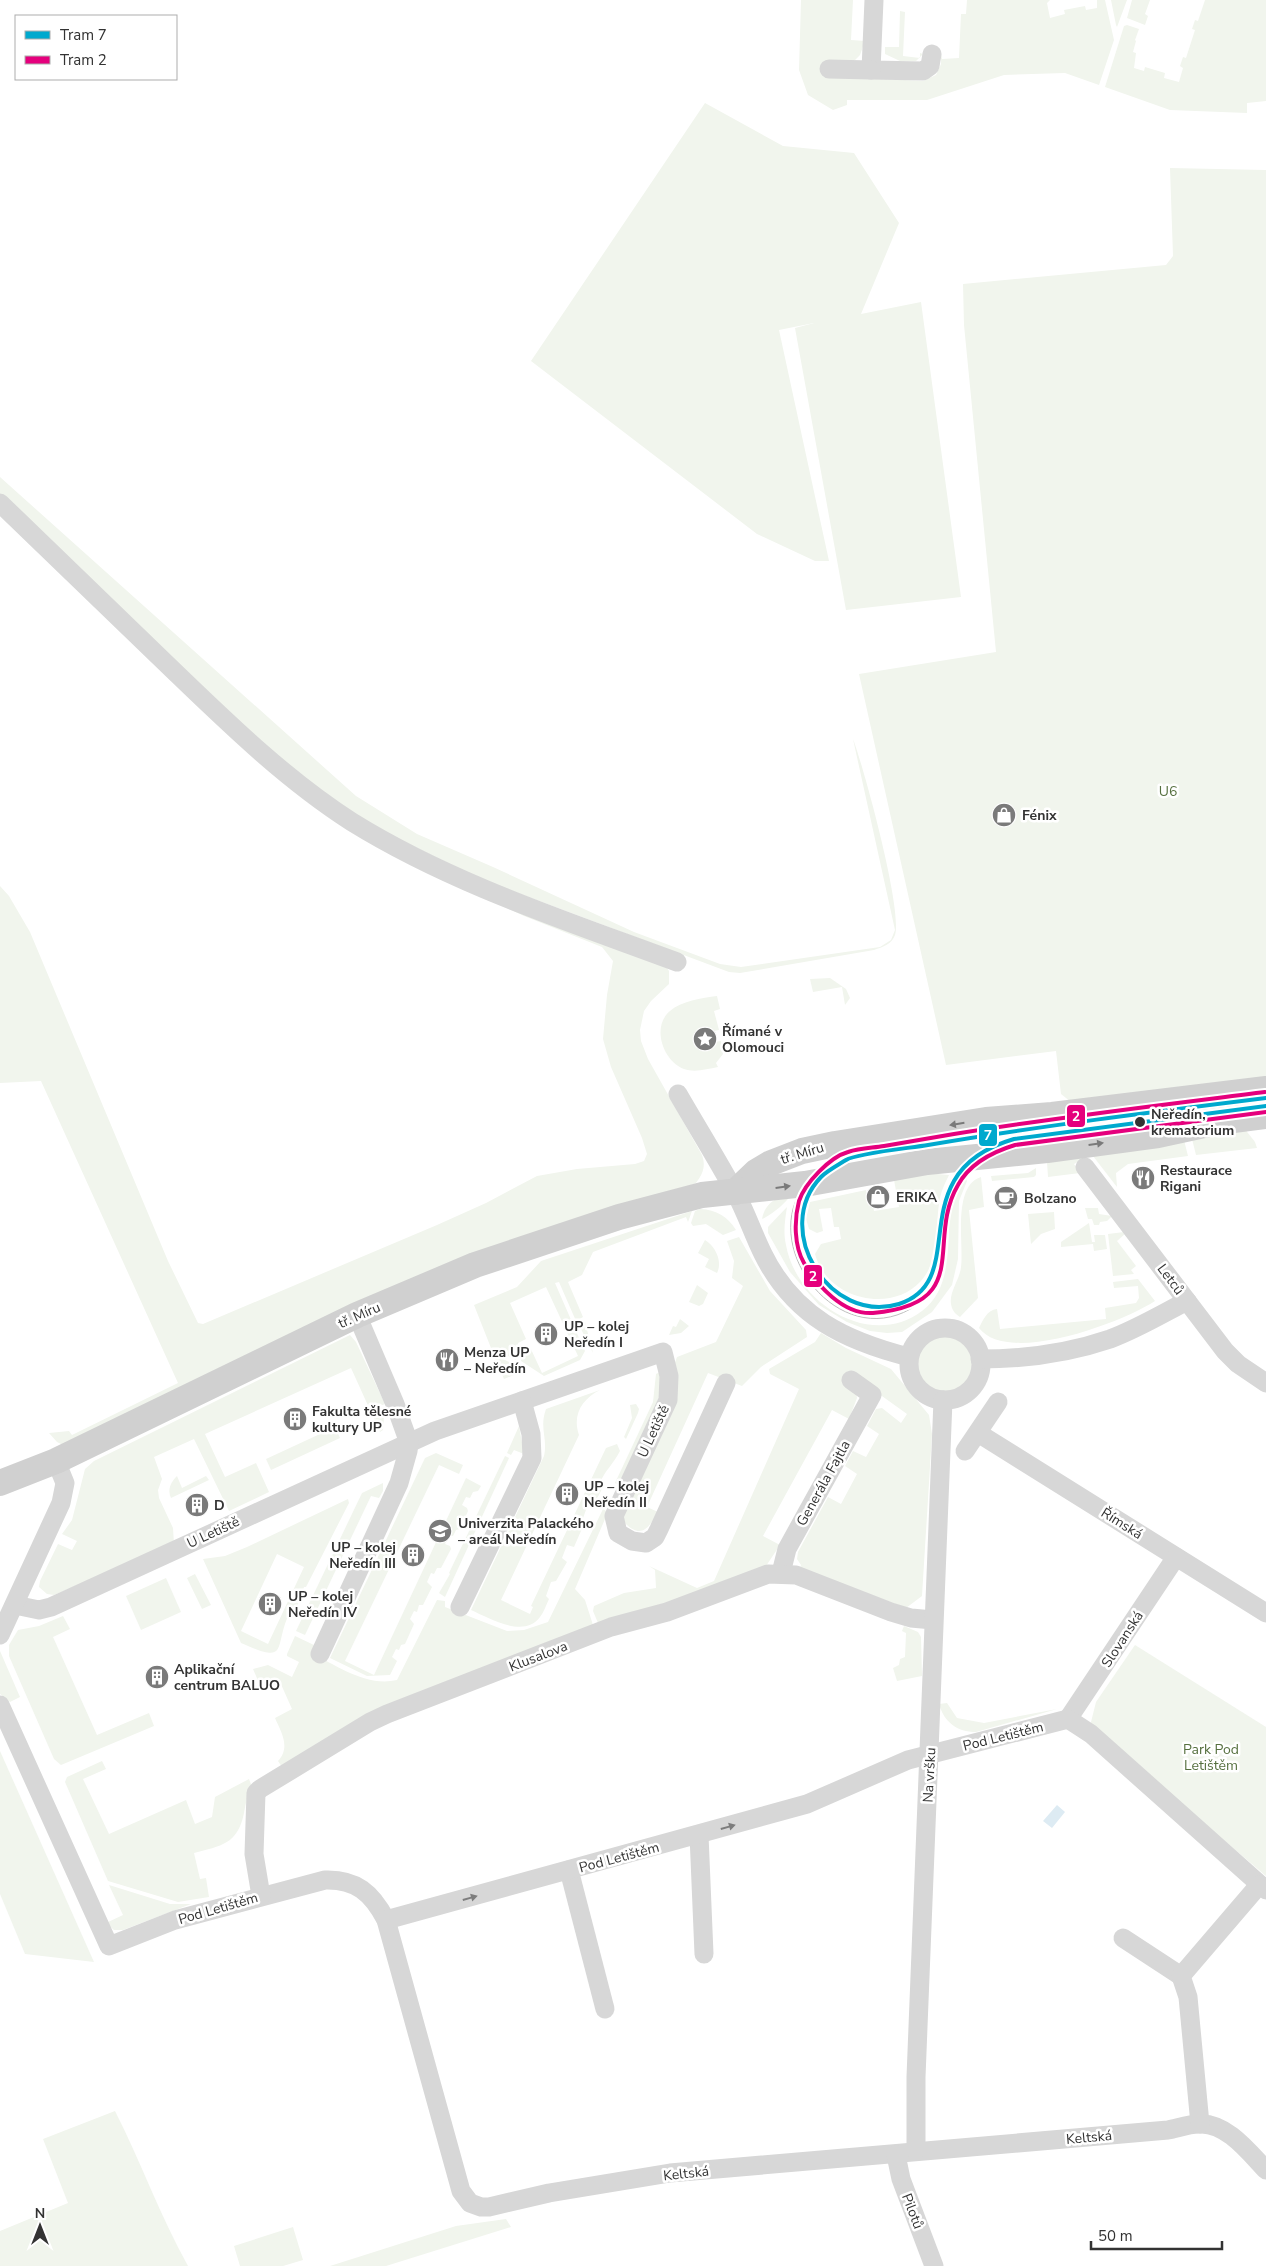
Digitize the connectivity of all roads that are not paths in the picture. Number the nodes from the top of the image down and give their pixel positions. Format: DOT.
graph roads {
  1 [pos="874,0"];
  2 [pos="932,54"];
  3 [pos="829,69"];
  4 [pos="871,70"];
  5 [pos="0,503"];
  6 [pos="677,962"];
  7 [pos="1266,1089"];
  8 [pos="678,1094"];
  9 [pos="1266,1116"];
  10 [pos="1085,1167"];
  11 [pos="735,1192"];
  12 [pos="1187,1301"];
  13 [pos="357,1315"];
  14 [pos="910,1357"];
  15 [pos="980,1359"];
  16 [pos="851,1380"];
  17 [pos="726,1383"];
  18 [pos="1266,1383"];
  19 [pos="942,1400"];
  20 [pos="522,1401"];
  21 [pos="998,1402"];
  22 [pos="978,1433"];
  23 [pos="409,1443"];
  24 [pos="965,1451"];
  25 [pos="56,1460"];
  26 [pos="0,1483"];
  27 [pos="1176,1557"];
  28 [pos="781,1573"];
  29 [pos="15,1605"];
  30 [pos="460,1607"];
  31 [pos="1266,1613"];
  32 [pos="933,1620"];
  33 [pos="0,1635"];
  34 [pos="320,1654"];
  35 [pos="0,1705"];
  36 [pos="1068,1719"];
  37 [pos="930,1754"];
  38 [pos="699,1835"];
  39 [pos="569,1870"];
  40 [pos="1263,1888"];
  41 [pos="261,1896"];
  42 [pos="386,1920"];
  43 [pos="1123,1938"];
  44 [pos="704,1954"];
  45 [pos="1181,1976"];
  46 [pos="605,2009"];
  47 [pos="1200,2124"];
  48 [pos="916,2150"];
  49 [pos="896,2155"];
  50 [pos="1266,2170"];
  51 [pos="934,2266"];
  1 -- 4 [label="street"];
  2 -- 4 [label="street"];
  3 -- 4 [label="street"];
  5 -- 6 [label="street"];
  7 -- 11 [label="main road, tř. Míru, one-way"];
  8 -- 11 [label="street"];
  11 -- 9 [label="main road, tř. Míru, one-way"];
  10 -- 12 [label="street, Letců"];
  11 -- 13 [label="main road, tř. Míru"];
  11 -- 14 [label="street"];
  12 -- 15 [label="street"];
  12 -- 18 [label="street, Letců"];
  13 -- 23 [label="street"];
  13 -- 25 [label="main road, tř. Míru"];
  14 -- 15 [label="street"];
  14 -- 19 [label="street"];
  15 -- 19 [label="street"];
  16 -- 28 [label="street, Generála Fajtla"];
  17 -- 20 [label="street, U Letiště"];
  19 -- 32 [label="street, Na vršku"];
  20 -- 23 [label="street, U Letiště"];
  20 -- 30 [label="street"];
  21 -- 22 [label="street"];
  22 -- 24 [label="street"];
  22 -- 27 [label="street, Římská"];
  23 -- 29 [label="street, U Letiště"];
  23 -- 34 [label="street"];
  25 -- 26 [label="main road, tř. Míru"];
  25 -- 29 [label="street"];
  27 -- 31 [label="street, Římská"];
  27 -- 36 [label="street, Slovanská"];
  28 -- 32 [label="street, Klusalova"];
  28 -- 41 [label="street, Klusalova"];
  29 -- 33 [label="street"];
  32 -- 37 [label="street, Na vršku"];
  35 -- 41 [label="street, Pod Letištěm"];
  36 -- 37 [label="street, Pod Letištěm"];
  36 -- 40 [label="street"];
  38 -- 37 [label="street, Pod Letištěm, one-way"];
  37 -- 48 [label="street, Na vršku"];
  38 -- 39 [label="street, Pod Letištěm"];
  38 -- 44 [label="street"];
  42 -- 39 [label="street, Pod Letištěm, one-way"];
  39 -- 46 [label="street, Pod Letištěm"];
  40 -- 45 [label="street"];
  41 -- 42 [label="street, Pod Letištěm"];
  42 -- 49 [label="street, Keltská"];
  43 -- 45 [label="street"];
  45 -- 47 [label="street"];
  47 -- 48 [label="street, Keltská"];
  47 -- 50 [label="street"];
  48 -- 49 [label="street, Keltská"];
  49 -- 51 [label="street, Pilotů"];
}
